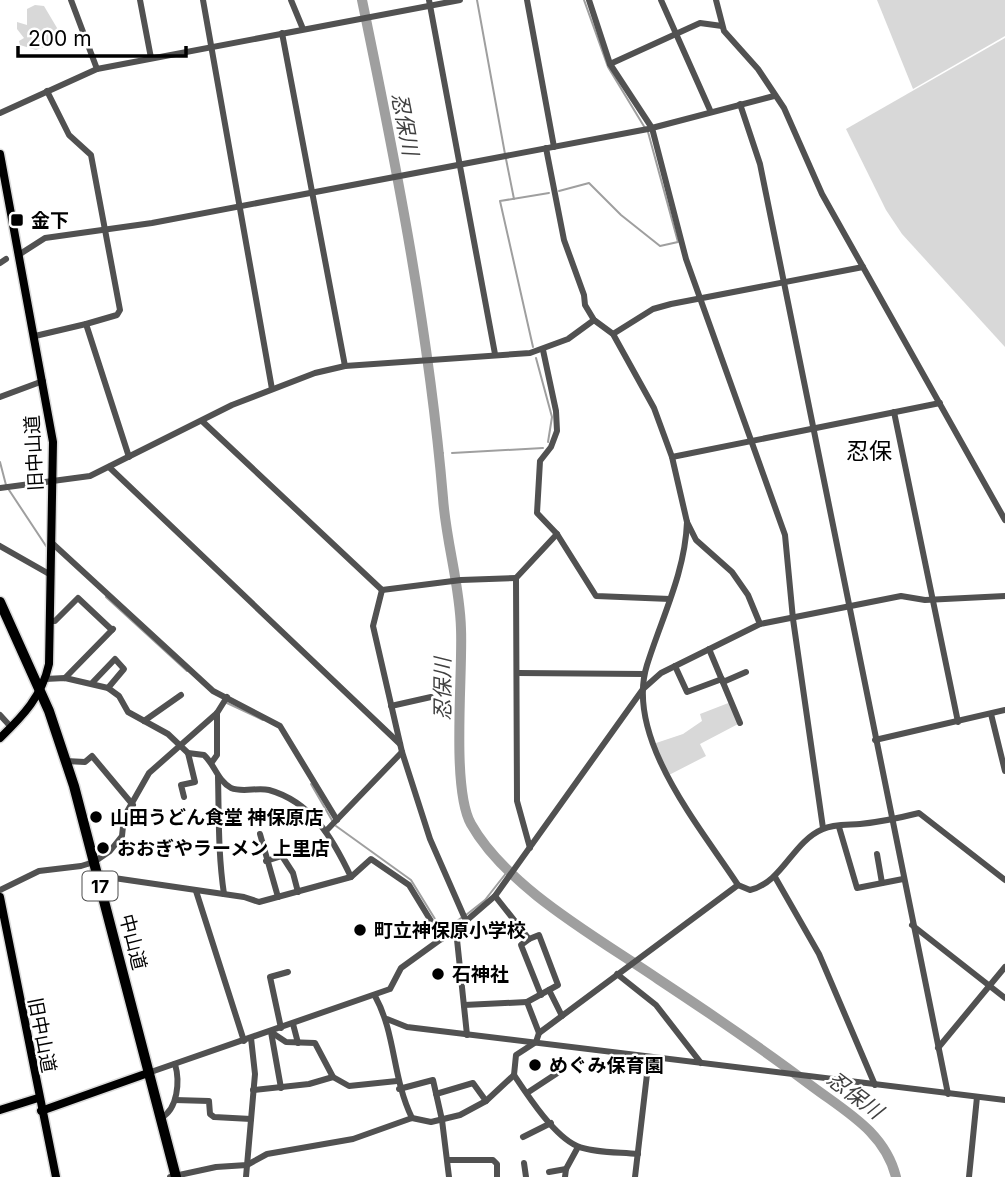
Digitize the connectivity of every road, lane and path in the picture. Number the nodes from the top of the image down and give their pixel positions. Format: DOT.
graph roads {
  1 [pos="71,0"];
  2 [pos="140,0"];
  3 [pos="203,0"];
  4 [pos="290,0"];
  5 [pos="460,0"];
  6 [pos="527,0"];
  7 [pos="589,0"];
  8 [pos="661,0"];
  9 [pos="716,0"];
  10 [pos="430,3"];
  11 [pos="722,26"];
  12 [pos="303,29"];
  13 [pos="282,33"];
  14 [pos="676,35"];
  15 [pos="209,47"];
  16 [pos="151,58"];
  17 [pos="610,64"];
  18 [pos="97,69"];
  19 [pos="47,91"];
  20 [pos="774,96"];
  21 [pos="740,104"];
  22 [pos="710,110"];
  23 [pos="0,113"];
  24 [pos="652,128"];
  25 [pos="550,148"];
  26 [pos="0,154"];
  27 [pos="460,164"];
  28 [pos="313,192"];
  29 [pos="5,202"];
  30 [pos="238,206"];
  31 [pos="106,229"];
  32 [pos="20,254"];
  33 [pos="863,267"];
  34 [pos="783,284"];
  35 [pos="701,301"];
  36 [pos="594,320"];
  37 [pos="86,324"];
  38 [pos="613,334"];
  39 [pos="35,336"];
  40 [pos="543,350"];
  41 [pos="495,354"];
  42 [pos="345,366"];
  43 [pos="43,381"];
  44 [pos="272,389"];
  45 [pos="0,397"];
  46 [pos="940,403"];
  47 [pos="894,412"];
  48 [pos="202,421"];
  49 [pos="812,427"];
  50 [pos="752,440"];
  51 [pos="130,457"];
  52 [pos="672,457"];
  53 [pos="110,467"];
  54 [pos="53,480"];
  55 [pos="0,488"];
  56 [pos="1005,520"];
  57 [pos="687,522"];
  58 [pos="557,534"];
  59 [pos="0,546"];
  60 [pos="52,546"];
  61 [pos="51,575"];
  62 [pos="516,578"];
  63 [pos="382,590"];
  64 [pos="1005,596"];
  65 [pos="670,598"];
  66 [pos="933,600"];
  67 [pos="0,602"];
  68 [pos="848,606"];
  69 [pos="793,617"];
  70 [pos="51,621"];
  71 [pos="760,624"];
  72 [pos="709,649"];
  73 [pos="675,666"];
  74 [pos="746,672"];
  75 [pos="518,673"];
  76 [pos="644,674"];
  77 [pos="65,678"];
  78 [pos="46,679"];
  79 [pos="723,681"];
  80 [pos="93,682"];
  81 [pos="108,688"];
  82 [pos="643,689"];
  83 [pos="40,690"];
  84 [pos="181,695"];
  85 [pos="227,697"];
  86 [pos="432,697"];
  87 [pos="391,706"];
  88 [pos="1005,710"];
  89 [pos="217,713"];
  90 [pos="991,714"];
  91 [pos="0,715"];
  92 [pos="144,721"];
  93 [pos="958,722"];
  94 [pos="740,723"];
  95 [pos="11,727"];
  96 [pos="0,738"];
  97 [pos="875,740"];
  98 [pos="180,745"];
  99 [pos="401,748"];
  100 [pos="188,753"];
  101 [pos="66,761"];
  102 [pos="212,762"];
  103 [pos="1005,771"];
  104 [pos="218,775"];
  105 [pos="184,797"];
  106 [pos="133,805"];
  107 [pos="337,820"];
  108 [pos="891,820"];
  109 [pos="839,827"];
  110 [pos="824,828"];
  111 [pos="326,831"];
  112 [pos="260,834"];
  113 [pos="530,848"];
  114 [pos="877,854"];
  115 [pos="266,861"];
  116 [pos="94,862"];
  117 [pos="351,877"];
  118 [pos="775,877"];
  119 [pos="903,879"];
  120 [pos="1005,880"];
  121 [pos="99,883"];
  122 [pos="882,883"];
  123 [pos="738,885"];
  124 [pos="0,890"];
  125 [pos="196,891"];
  126 [pos="298,892"];
  127 [pos="224,894"];
  128 [pos="495,896"];
  129 [pos="0,897"];
  130 [pos="278,898"];
  131 [pos="466,921"];
  132 [pos="912,925"];
  133 [pos="456,930"];
  134 [pos="442,939"];
  135 [pos="529,939"];
  136 [pos="1005,967"];
  137 [pos="288,972"];
  138 [pos="617,974"];
  139 [pos="990,986"];
  140 [pos="549,990"];
  141 [pos="541,995"];
  142 [pos="374,996"];
  143 [pos="1005,998"];
  144 [pos="527,1002"];
  145 [pos="464,1004"];
  146 [pos="562,1016"];
  147 [pos="387,1018"];
  148 [pos="293,1024"];
  149 [pos="281,1028"];
  150 [pos="271,1032"];
  151 [pos="538,1033"];
  152 [pos="467,1035"];
  153 [pos="248,1040"];
  154 [pos="536,1042"];
  155 [pos="298,1043"];
  156 [pos="938,1048"];
  157 [pos="649,1057"];
  158 [pos="701,1063"];
  159 [pos="175,1064"];
  160 [pos="562,1070"];
  161 [pos="148,1073"];
  162 [pos="514,1075"];
  163 [pos="333,1077"];
  164 [pos="397,1081"];
  165 [pos="875,1085"];
  166 [pos="281,1088"];
  167 [pos="399,1089"];
  168 [pos="253,1090"];
  169 [pos="527,1093"];
  170 [pos="436,1094"];
  171 [pos="948,1094"];
  172 [pos="977,1097"];
  173 [pos="38,1098"];
  174 [pos="175,1100"];
  175 [pos="1005,1100"];
  176 [pos="486,1101"];
  177 [pos="0,1110"];
  178 [pos="41,1111"];
  179 [pos="161,1118"];
  180 [pos="412,1118"];
  181 [pos="251,1119"];
  182 [pos="443,1120"];
  183 [pos="551,1123"];
  184 [pos="523,1137"];
  185 [pos="578,1147"];
  186 [pos="638,1154"];
  187 [pos="449,1160"];
  188 [pos="524,1163"];
  189 [pos="247,1165"];
  190 [pos="549,1172"];
  191 [pos="566,1173"];
  192 [pos="174,1176"];
  193 [pos="56,1177"];
  194 [pos="246,1177"];
  195 [pos="449,1177"];
  196 [pos="497,1177"];
  197 [pos="526,1177"];
  198 [pos="635,1177"];
  199 [pos="969,1177"];
  1 -- 18 [label="street"];
  2 -- 16 [label="street"];
  3 -- 15 [label="street"];
  4 -- 12 [label="street"];
  5 -- 10 [label="street"];
  6 -- 25 [label="street"];
  7 -- 17 [label="street"];
  8 -- 14 [label="street"];
  9 -- 11 [label="street"];
  10 -- 12 [label="street"];
  10 -- 27 [label="street"];
  11 -- 14 [label="street"];
  11 -- 20 [label="street"];
  12 -- 13 [label="street"];
  13 -- 15 [label="street"];
  13 -- 28 [label="street"];
  14 -- 17 [label="street"];
  14 -- 22 [label="street"];
  15 -- 16 [label="street"];
  15 -- 30 [label="street"];
  16 -- 18 [label="street"];
  17 -- 24 [label="street"];
  18 -- 19 [label="street"];
  19 -- 23 [label="street"];
  19 -- 31 [label="street"];
  20 -- 21 [label="street"];
  20 -- 33 [label="street"];
  21 -- 22 [label="street"];
  21 -- 34 [label="street"];
  22 -- 24 [label="street"];
  24 -- 25 [label="street"];
  24 -- 35 [label="street"];
  25 -- 27 [label="street"];
  25 -- 36 [label="street"];
  26 -- 29 [label="main road, 旧中山道"];
  27 -- 28 [label="street"];
  27 -- 41 [label="street"];
  28 -- 30 [label="street"];
  28 -- 42 [label="street"];
  29 -- 32 [label="main road, 旧中山道"];
  30 -- 31 [label="street"];
  30 -- 44 [label="street"];
  31 -- 32 [label="street"];
  31 -- 37 [label="street"];
  32 -- 39 [label="main road, 旧中山道"];
  33 -- 34 [label="street"];
  33 -- 46 [label="street"];
  34 -- 35 [label="street"];
  34 -- 49 [label="street"];
  35 -- 38 [label="street"];
  35 -- 50 [label="street"];
  36 -- 38 [label="street"];
  36 -- 40 [label="street"];
  37 -- 39 [label="street"];
  37 -- 51 [label="street"];
  38 -- 52 [label="street"];
  39 -- 43 [label="main road, 旧中山道"];
  40 -- 41 [label="street"];
  40 -- 58 [label="street"];
  41 -- 42 [label="street"];
  42 -- 44 [label="street"];
  43 -- 45 [label="street"];
  43 -- 54 [label="main road, 旧中山道"];
  44 -- 48 [label="street"];
  46 -- 47 [label="street"];
  46 -- 56 [label="street"];
  47 -- 49 [label="street"];
  47 -- 66 [label="street"];
  48 -- 51 [label="street"];
  48 -- 63 [label="street"];
  49 -- 50 [label="street"];
  49 -- 68 [label="street"];
  50 -- 52 [label="street"];
  50 -- 69 [label="street"];
  51 -- 53 [label="street"];
  52 -- 57 [label="street"];
  53 -- 54 [label="street"];
  53 -- 99 [label="street"];
  54 -- 55 [label="street"];
  54 -- 60 [label="main road, 旧中山道"];
  57 -- 65 [label="street"];
  57 -- 71 [label="street"];
  58 -- 62 [label="street"];
  58 -- 65 [label="street"];
  59 -- 61 [label="street"];
  60 -- 61 [label="main road, 旧中山道"];
  60 -- 85 [label="street"];
  61 -- 70 [label="main road, 旧中山道"];
  62 -- 63 [label="street"];
  62 -- 75 [label="street"];
  63 -- 87 [label="street"];
  64 -- 66 [label="street"];
  65 -- 76 [label="street"];
  66 -- 68 [label="street"];
  66 -- 93 [label="street"];
  67 -- 83 [label="highway, 中山道 / 17"];
  68 -- 69 [label="street"];
  68 -- 97 [label="street"];
  69 -- 71 [label="street"];
  69 -- 110 [label="street"];
  70 -- 77 [label="street"];
  70 -- 78 [label="main road, 旧中山道"];
  71 -- 72 [label="street"];
  72 -- 73 [label="street"];
  72 -- 79 [label="street"];
  73 -- 79 [label="street"];
  73 -- 82 [label="street"];
  74 -- 79 [label="street"];
  75 -- 76 [label="street"];
  75 -- 113 [label="street"];
  76 -- 82 [label="street"];
  77 -- 78 [label="street"];
  77 -- 80 [label="street"];
  78 -- 83 [label="main road, 旧中山道"];
  79 -- 94 [label="street"];
  80 -- 81 [label="street"];
  80 -- 81 [label="street"];
  81 -- 92 [label="street"];
  82 -- 113 [label="street"];
  82 -- 123 [label="street"];
  83 -- 95 [label="main road, 旧中山道"];
  83 -- 101 [label="highway, 中山道 / 17"];
  84 -- 92 [label="street"];
  85 -- 89 [label="street"];
  85 -- 107 [label="street"];
  86 -- 87 [label="street"];
  87 -- 99 [label="street"];
  88 -- 90 [label="street"];
  89 -- 98 [label="street"];
  89 -- 102 [label="street"];
  90 -- 93 [label="street"];
  90 -- 103 [label="street"];
  91 -- 95 [label="street"];
  92 -- 98 [label="street"];
  93 -- 97 [label="street"];
  95 -- 96 [label="main road, 旧中山道"];
  97 -- 108 [label="street"];
  98 -- 100 [label="street"];
  98 -- 106 [label="street"];
  99 -- 107 [label="street"];
  99 -- 131 [label="street"];
  100 -- 102 [label="street"];
  100 -- 105 [label="street"];
  101 -- 106 [label="street"];
  101 -- 116 [label="highway, 中山道 / 17"];
  102 -- 104 [label="street"];
  104 -- 111 [label="street"];
  104 -- 127 [label="street"];
  106 -- 116 [label="street"];
  107 -- 111 [label="street"];
  108 -- 109 [label="street"];
  108 -- 119 [label="street"];
  108 -- 120 [label="street"];
  109 -- 110 [label="street"];
  109 -- 122 [label="street"];
  110 -- 118 [label="street"];
  111 -- 117 [label="street"];
  112 -- 115 [label="street"];
  113 -- 128 [label="street"];
  114 -- 122 [label="street"];
  115 -- 126 [label="street"];
  115 -- 130 [label="street"];
  116 -- 121 [label="highway, 中山道 / 17"];
  116 -- 124 [label="street"];
  117 -- 126 [label="street"];
  117 -- 134 [label="street"];
  118 -- 123 [label="street"];
  118 -- 165 [label="street"];
  119 -- 122 [label="street"];
  119 -- 132 [label="street"];
  121 -- 125 [label="street"];
  121 -- 161 [label="highway, 中山道 / 17"];
  123 -- 138 [label="street"];
  125 -- 127 [label="street"];
  125 -- 153 [label="street"];
  126 -- 130 [label="street"];
  127 -- 130 [label="street"];
  128 -- 131 [label="street"];
  128 -- 135 [label="street"];
  129 -- 173 [label="main road, 旧中山道"];
  131 -- 133 [label="street"];
  132 -- 139 [label="street"];
  132 -- 156 [label="street"];
  133 -- 134 [label="street"];
  133 -- 145 [label="street"];
  134 -- 142 [label="street"];
  135 -- 140 [label="street"];
  135 -- 141 [label="street"];
  136 -- 139 [label="street"];
  137 -- 149 [label="street"];
  138 -- 146 [label="street"];
  138 -- 158 [label="street"];
  139 -- 143 [label="street"];
  139 -- 156 [label="street"];
  140 -- 141 [label="street"];
  140 -- 146 [label="street"];
  141 -- 144 [label="street"];
  142 -- 147 [label="street"];
  142 -- 148 [label="street"];
  144 -- 145 [label="street"];
  144 -- 151 [label="street"];
  145 -- 152 [label="street"];
  146 -- 151 [label="street"];
  147 -- 152 [label="street"];
  147 -- 164 [label="street"];
  148 -- 149 [label="street"];
  148 -- 155 [label="street"];
  149 -- 150 [label="street"];
  150 -- 153 [label="street"];
  150 -- 155 [label="street"];
  150 -- 166 [label="street"];
  151 -- 154 [label="street"];
  152 -- 154 [label="street"];
  153 -- 159 [label="street"];
  153 -- 168 [label="street"];
  154 -- 157 [label="street"];
  154 -- 162 [label="street"];
  155 -- 163 [label="street"];
  156 -- 171 [label="street"];
  157 -- 158 [label="street"];
  157 -- 186 [label="street"];
  158 -- 165 [label="street"];
  159 -- 161 [label="street"];
  159 -- 174 [label="street"];
  160 -- 169 [label="street"];
  161 -- 178 [label="main road"];
  161 -- 179 [label="highway, 中山道 / 17"];
  162 -- 169 [label="street"];
  162 -- 176 [label="street"];
  163 -- 164 [label="street"];
  163 -- 166 [label="street"];
  164 -- 167 [label="street"];
  165 -- 171 [label="street"];
  166 -- 168 [label="street"];
  167 -- 170 [label="street"];
  167 -- 180 [label="street"];
  168 -- 181 [label="street"];
  169 -- 183 [label="street"];
  170 -- 176 [label="street"];
  170 -- 182 [label="street"];
  171 -- 172 [label="street"];
  172 -- 175 [label="street"];
  172 -- 199 [label="street"];
  173 -- 177 [label="main road"];
  173 -- 178 [label="main road, 旧中山道"];
  174 -- 179 [label="street"];
  174 -- 181 [label="street"];
  176 -- 182 [label="street"];
  178 -- 193 [label="main road, 旧中山道"];
  179 -- 192 [label="highway, 中山道 / 17"];
  180 -- 182 [label="street"];
  180 -- 189 [label="street"];
  181 -- 189 [label="street"];
  182 -- 187 [label="street"];
  183 -- 184 [label="street"];
  183 -- 185 [label="street"];
  185 -- 186 [label="street"];
  185 -- 191 [label="street"];
  186 -- 198 [label="street"];
  187 -- 195 [label="street"];
  187 -- 196 [label="street"];
  188 -- 197 [label="street"];
  189 -- 192 [label="street"];
  189 -- 194 [label="street"];
  190 -- 191 [label="street"];
}
